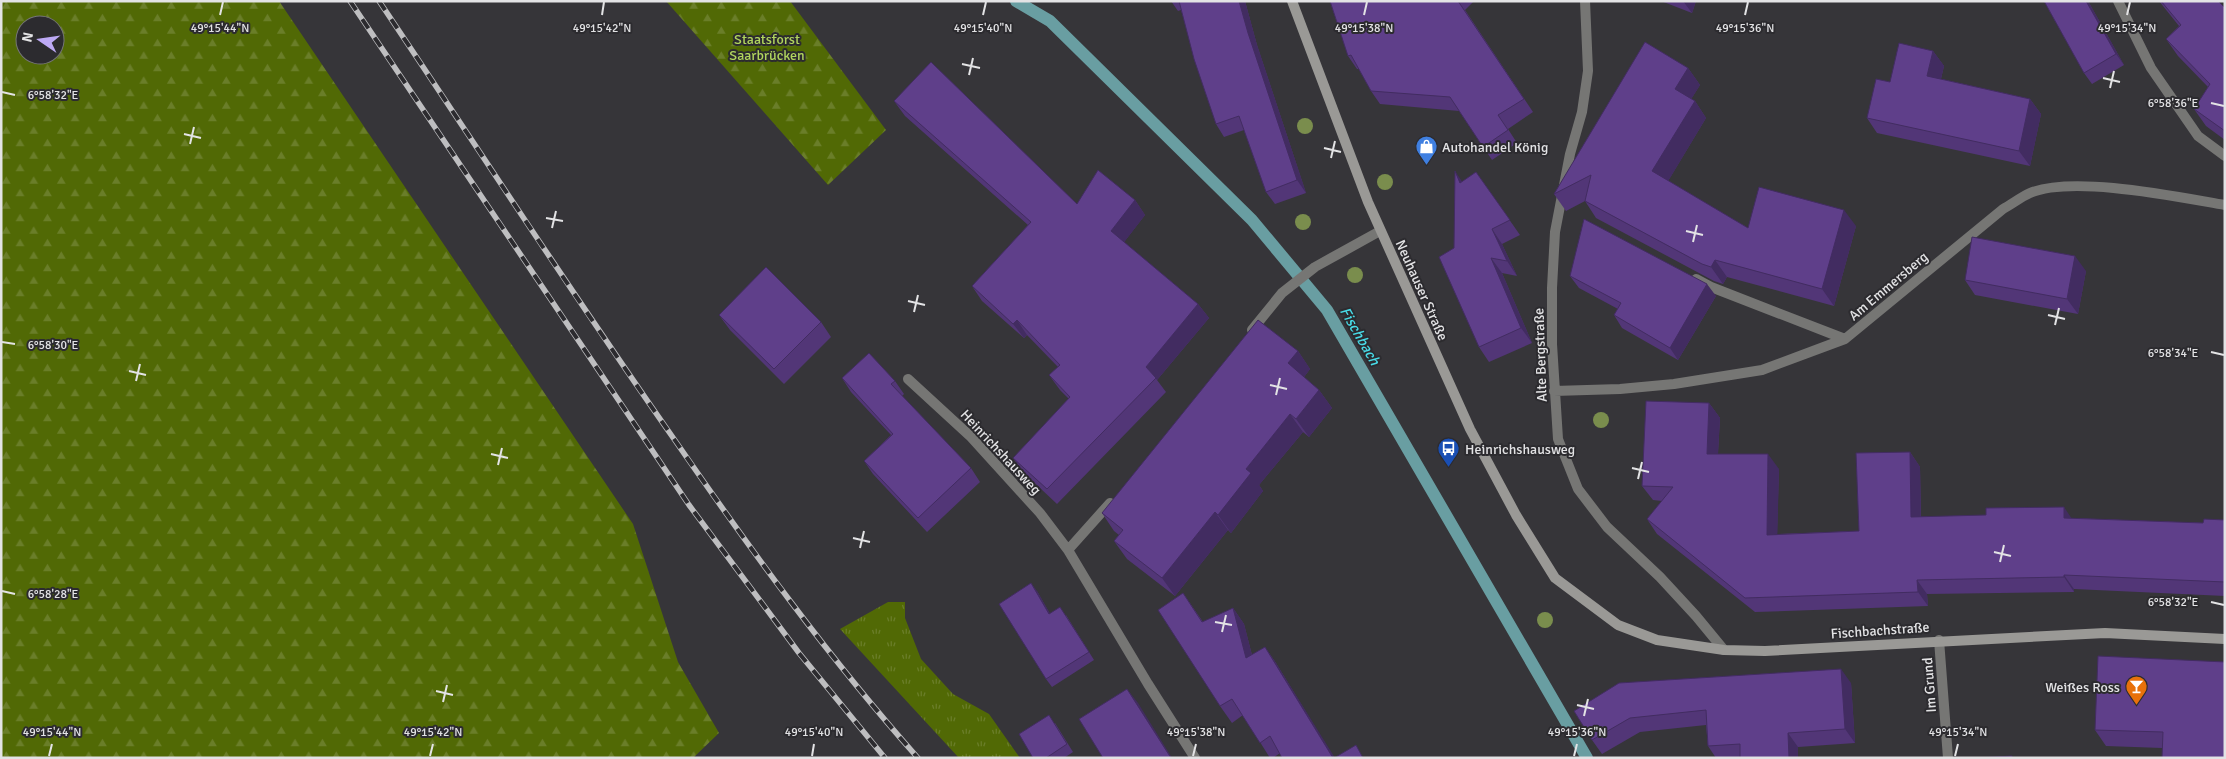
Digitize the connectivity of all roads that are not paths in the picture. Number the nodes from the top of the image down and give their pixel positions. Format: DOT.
graph roads {
  1 [pos="1292,1"];
  2 [pos="1585,1"];
  3 [pos="2118,1"];
  4 [pos="2225,156"];
  5 [pos="2225,205"];
  6 [pos="1380,231"];
  7 [pos="1685,273"];
  8 [pos="1245,339"];
  9 [pos="1846,340"];
  10 [pos="908,379"];
  11 [pos="1554,391"];
  12 [pos="1116,496"];
  13 [pos="1068,550"];
  14 [pos="1555,578"];
  15 [pos="2225,639"];
  16 [pos="1939,640"];
  17 [pos="1724,650"];
  18 [pos="1195,758"];
  19 [pos="1948,758"];
  1 -- 6 [label="main road, Neuhauser Straße"];
  2 -- 11 [label="street, Alte Bergstraße"];
  3 -- 4 [label="street"];
  5 -- 9 [label="street, Am Emmersberg"];
  6 -- 8 [label="street"];
  6 -- 14 [label="main road, Neuhauser Straße"];
  7 -- 9 [label="street"];
  9 -- 11 [label="street, Am Emmersberg"];
  10 -- 13 [label="street, Heinrichshausweg"];
  11 -- 17 [label="street, Alte Bergstraße"];
  12 -- 13 [label="street"];
  13 -- 18 [label="street, Heinrichshausweg"];
  14 -- 17 [label="main road, Fischbachstraße"];
  15 -- 16 [label="main road, Fischbachstraße"];
  16 -- 17 [label="main road, Fischbachstraße"];
  16 -- 19 [label="street, Im Grund"];
}
